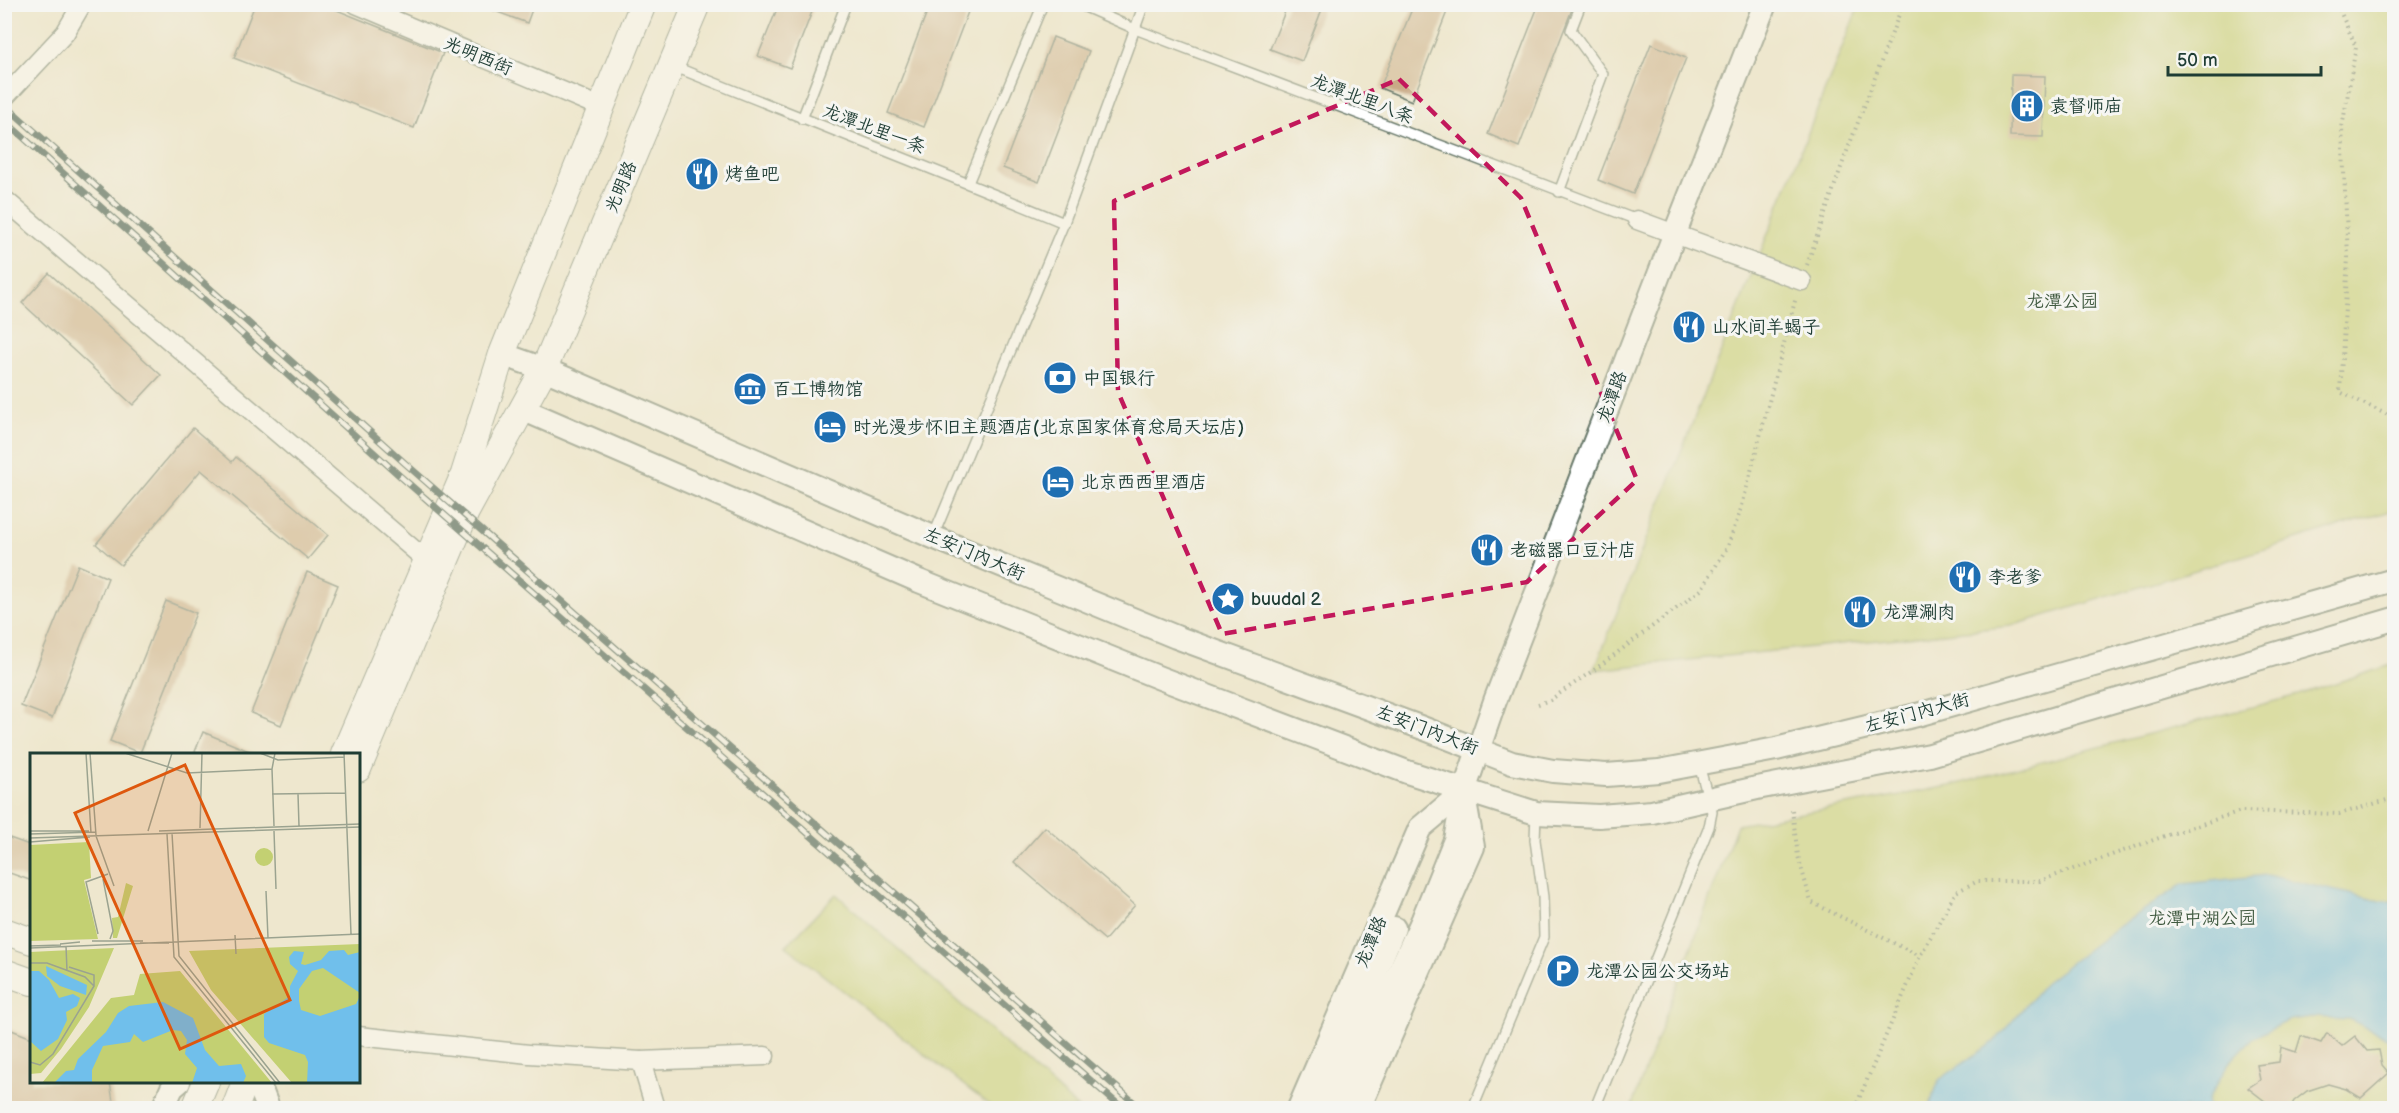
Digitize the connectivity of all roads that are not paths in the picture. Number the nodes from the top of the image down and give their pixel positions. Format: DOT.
graph roads {
  1 [pos="82,4"];
  2 [pos="356,4"];
  3 [pos="644,4"];
  4 [pos="697,4"];
  5 [pos="846,4"];
  6 [pos="1043,4"];
  7 [pos="1078,4"];
  8 [pos="1144,4"];
  9 [pos="1581,4"];
  10 [pos="1765,4"];
  11 [pos="1135,29"];
  12 [pos="673,66"];
  13 [pos="4,98"];
  14 [pos="600,107"];
  15 [pos="802,119"];
  16 [pos="968,183"];
  17 [pos="1560,192"];
  18 [pos="4,199"];
  19 [pos="1637,220"];
  20 [pos="1064,223"];
  21 [pos="1675,233"];
  22 [pos="1802,281"];
  23 [pos="502,354"];
  24 [pos="544,369"];
  25 [pos="522,409"];
  26 [pos="933,537"];
  27 [pos="426,560"];
  28 [pos="2394,580"];
  29 [pos="2394,619"];
  30 [pos="1478,750"];
  31 [pos="344,753"];
  32 [pos="1699,763"];
  33 [pos="360,764"];
  34 [pos="1464,791"];
  35 [pos="1709,798"];
  36 [pos="1536,813"];
  37 [pos="4,931"];
  38 [pos="30,939"];
  39 [pos="4,972"];
  40 [pos="30,981"];
  41 [pos="360,1036"];
  42 [pos="765,1056"];
  43 [pos="641,1061"];
  44 [pos="179,1083"];
  45 [pos="206,1083"];
  46 [pos="245,1083"];
  47 [pos="258,1083"];
  48 [pos="163,1108"];
  49 [pos="195,1108"];
  50 [pos="235,1108"];
  51 [pos="268,1108"];
  52 [pos="655,1108"];
  53 [pos="1299,1108"];
  54 [pos="1319,1108"];
  55 [pos="1338,1108"];
  56 [pos="1359,1108"];
  57 [pos="1473,1108"];
  58 [pos="1595,1108"];
  1 -- 13 [label="street"];
  2 -- 14 [label="street, 光明西街"];
  3 -- 14 [label="main road"];
  4 -- 12 [label="main road, 光明路"];
  5 -- 15 [label="lane"];
  6 -- 16 [label="lane"];
  7 -- 11 [label="lane, 龙潭北里八条"];
  8 -- 11 [label="lane"];
  9 -- 17 [label="lane"];
  10 -- 21 [label="street, 龙潭路"];
  11 -- 17 [label="lane, 龙潭北里八条"];
  11 -- 20 [label="lane"];
  12 -- 15 [label="lane, 龙潭北里一条"];
  12 -- 24 [label="main road, 光明路"];
  14 -- 23 [label="main road"];
  15 -- 16 [label="lane, 龙潭北里一条"];
  16 -- 20 [label="lane, 龙潭北里一条"];
  17 -- 19 [label="lane, 龙潭北里八条"];
  18 -- 27 [label="street"];
  19 -- 21 [label="street"];
  20 -- 26 [label="lane"];
  21 -- 22 [label="street"];
  21 -- 30 [label="street, 龙潭路"];
  23 -- 24 [label="street, 左安门内大街"];
  23 -- 27 [label="main road"];
  24 -- 25 [label="main road, 光明路"];
  24 -- 26 [label="street, 左安门内大街"];
  25 -- 33 [label="main road, 光明路"];
  25 -- 34 [label="street"];
  26 -- 30 [label="street, 左安门内大街"];
  27 -- 31 [label="main road"];
  28 -- 32 [label="street, 左安门内大街"];
  29 -- 35 [label="street"];
  30 -- 32 [label="street, 左安门内大街"];
  30 -- 34 [label="street, 龙潭路"];
  32 -- 35 [label="lane"];
  34 -- 36 [label="street"];
  34 -- 53 [label="street, 龙潭路"];
  34 -- 54 [label="street, 龙潭路"];
  34 -- 55 [label="street, 龙潭路"];
  34 -- 56 [label="street, 龙潭路"];
  35 -- 36 [label="street"];
  35 -- 58 [label="lane"];
  36 -- 57 [label="lane"];
  37 -- 38 [label="main road"];
  39 -- 40 [label="main road"];
  41 -- 43 [label="street"];
  42 -- 43 [label="street"];
  43 -- 52 [label="street"];
  44 -- 48 [label="street"];
  45 -- 49 [label="main road"];
  46 -- 50 [label="main road"];
  47 -- 51 [label="street"];
}
